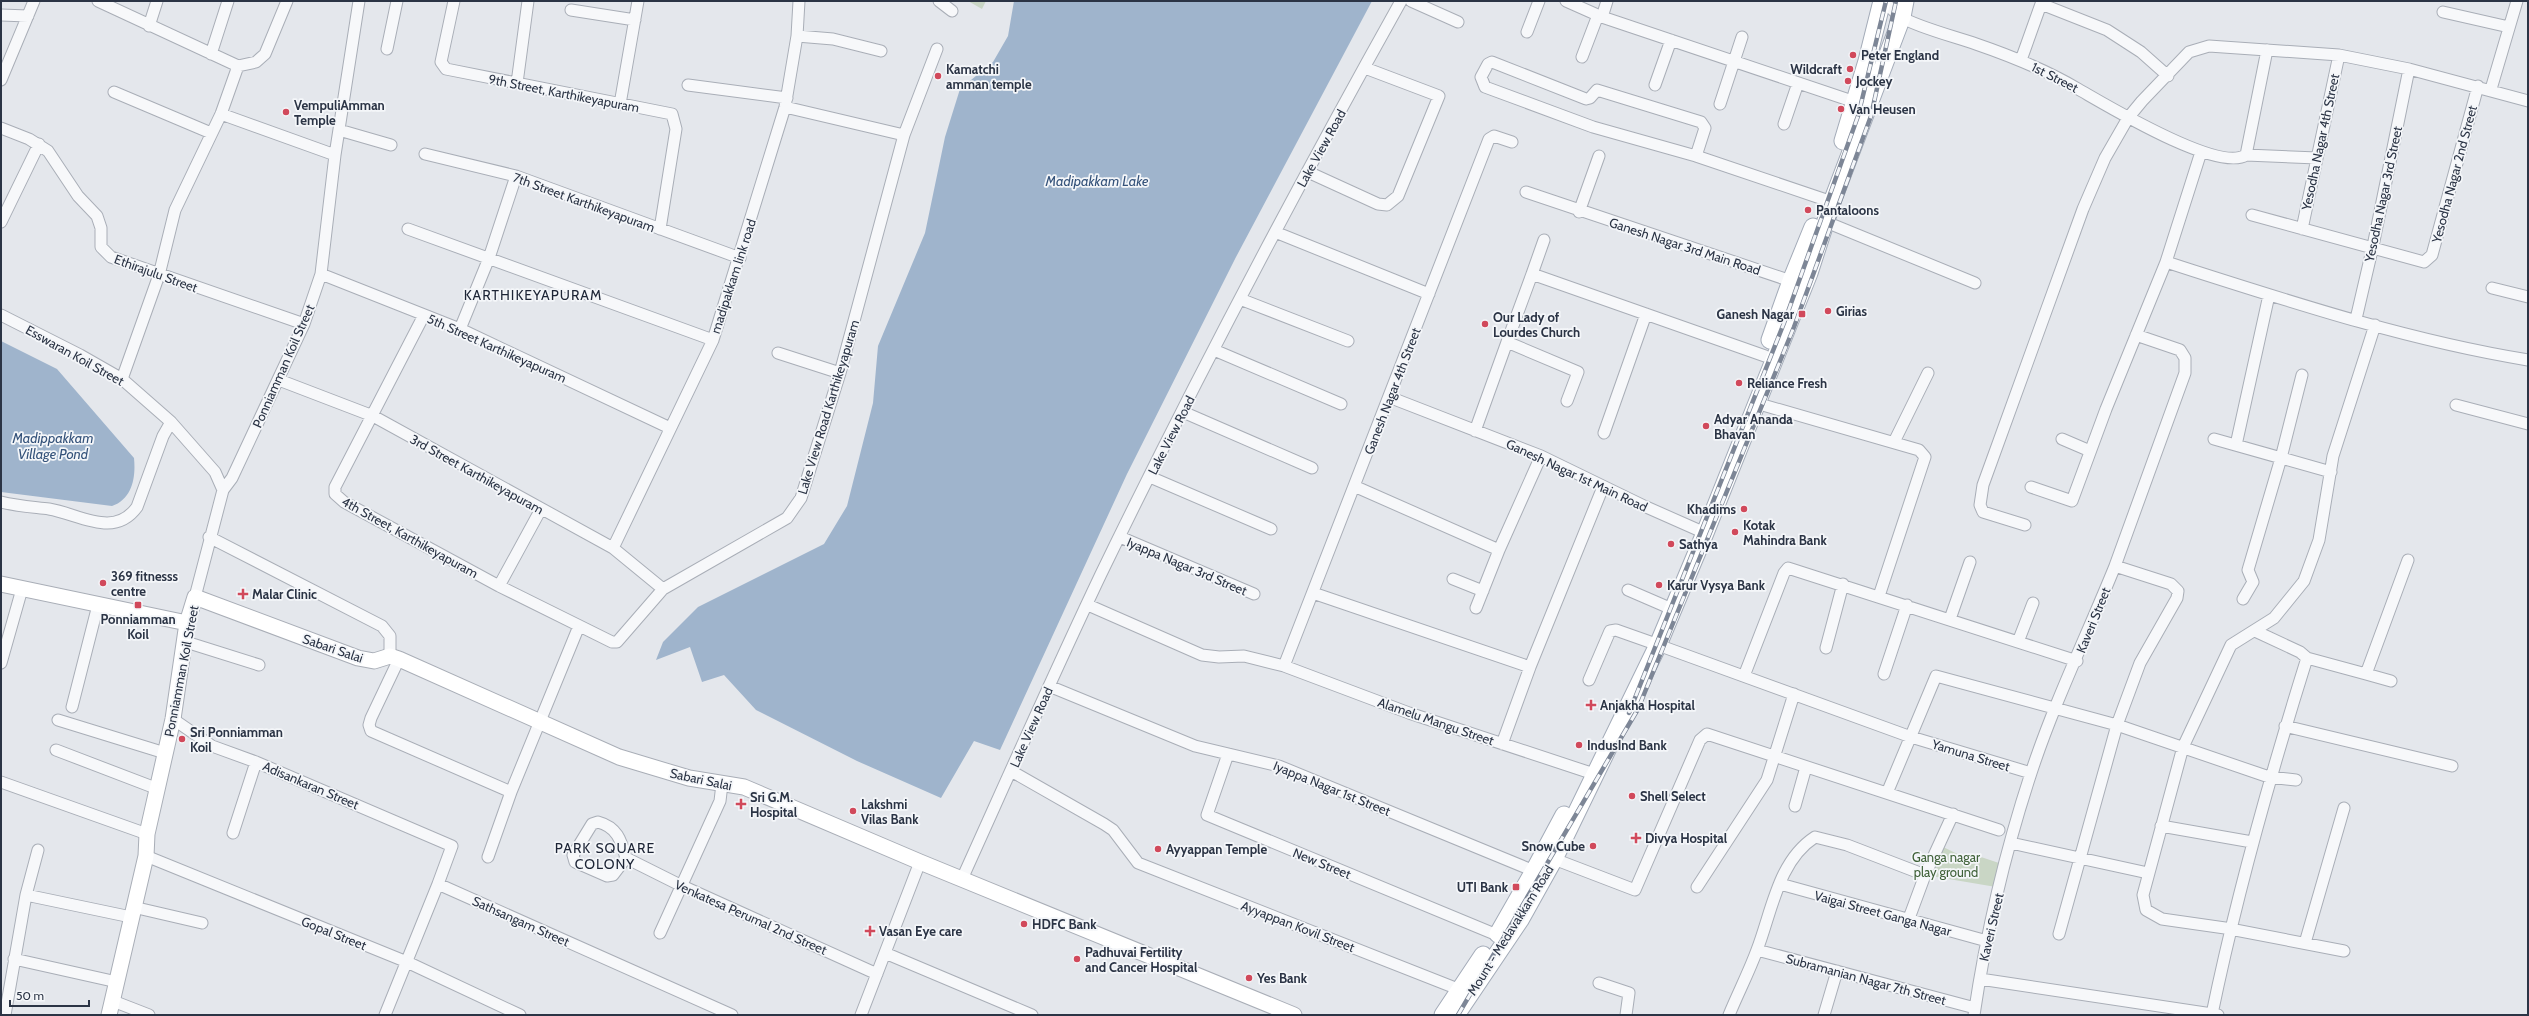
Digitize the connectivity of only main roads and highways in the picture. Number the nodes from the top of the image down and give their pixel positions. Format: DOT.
graph roads {
  1 [pos="1883,1"];
  2 [pos="1903,9"];
  3 [pos="1828,201"];
  4 [pos="1701,531"];
  5 [pos="1,584"];
  6 [pos="195,597"];
  7 [pos="187,623"];
  8 [pos="1654,644"];
  9 [pos="1540,874"];
  10 [pos="111,1008"];
  11 [pos="1294,1015"];
  12 [pos="1443,1015"];
  13 [pos="1456,1015"];
  1 -- 3 [label="main road, Mount - Medavakkam Road"];
  2 -- 3 [label="main road, Mount - Medavakkam Road"];
  3 -- 4 [label="main road, Mount - Medavakkam Road"];
  3 -- 4 [label="main road, Mount - Medavakkam Road"];
  4 -- 8 [label="main road, Mount - Medavakkam Road"];
  4 -- 8 [label="main road, Mount - Medavakkam Road"];
  5 -- 7 [label="main road"];
  6 -- 7 [label="main road, Ponniamman Koil Street"];
  6 -- 11 [label="main road, Sabari Salai"];
  7 -- 10 [label="main road, Ponniamman Koil Street"];
  8 -- 9 [label="main road, Mount - Medavakkam Road"];
  8 -- 9 [label="main road, Mount - Medavakkam Road"];
  9 -- 12 [label="main road, Mount - Medavakkam Road"];
  9 -- 13 [label="main road, Mount - Medavakkam Road"];
}
